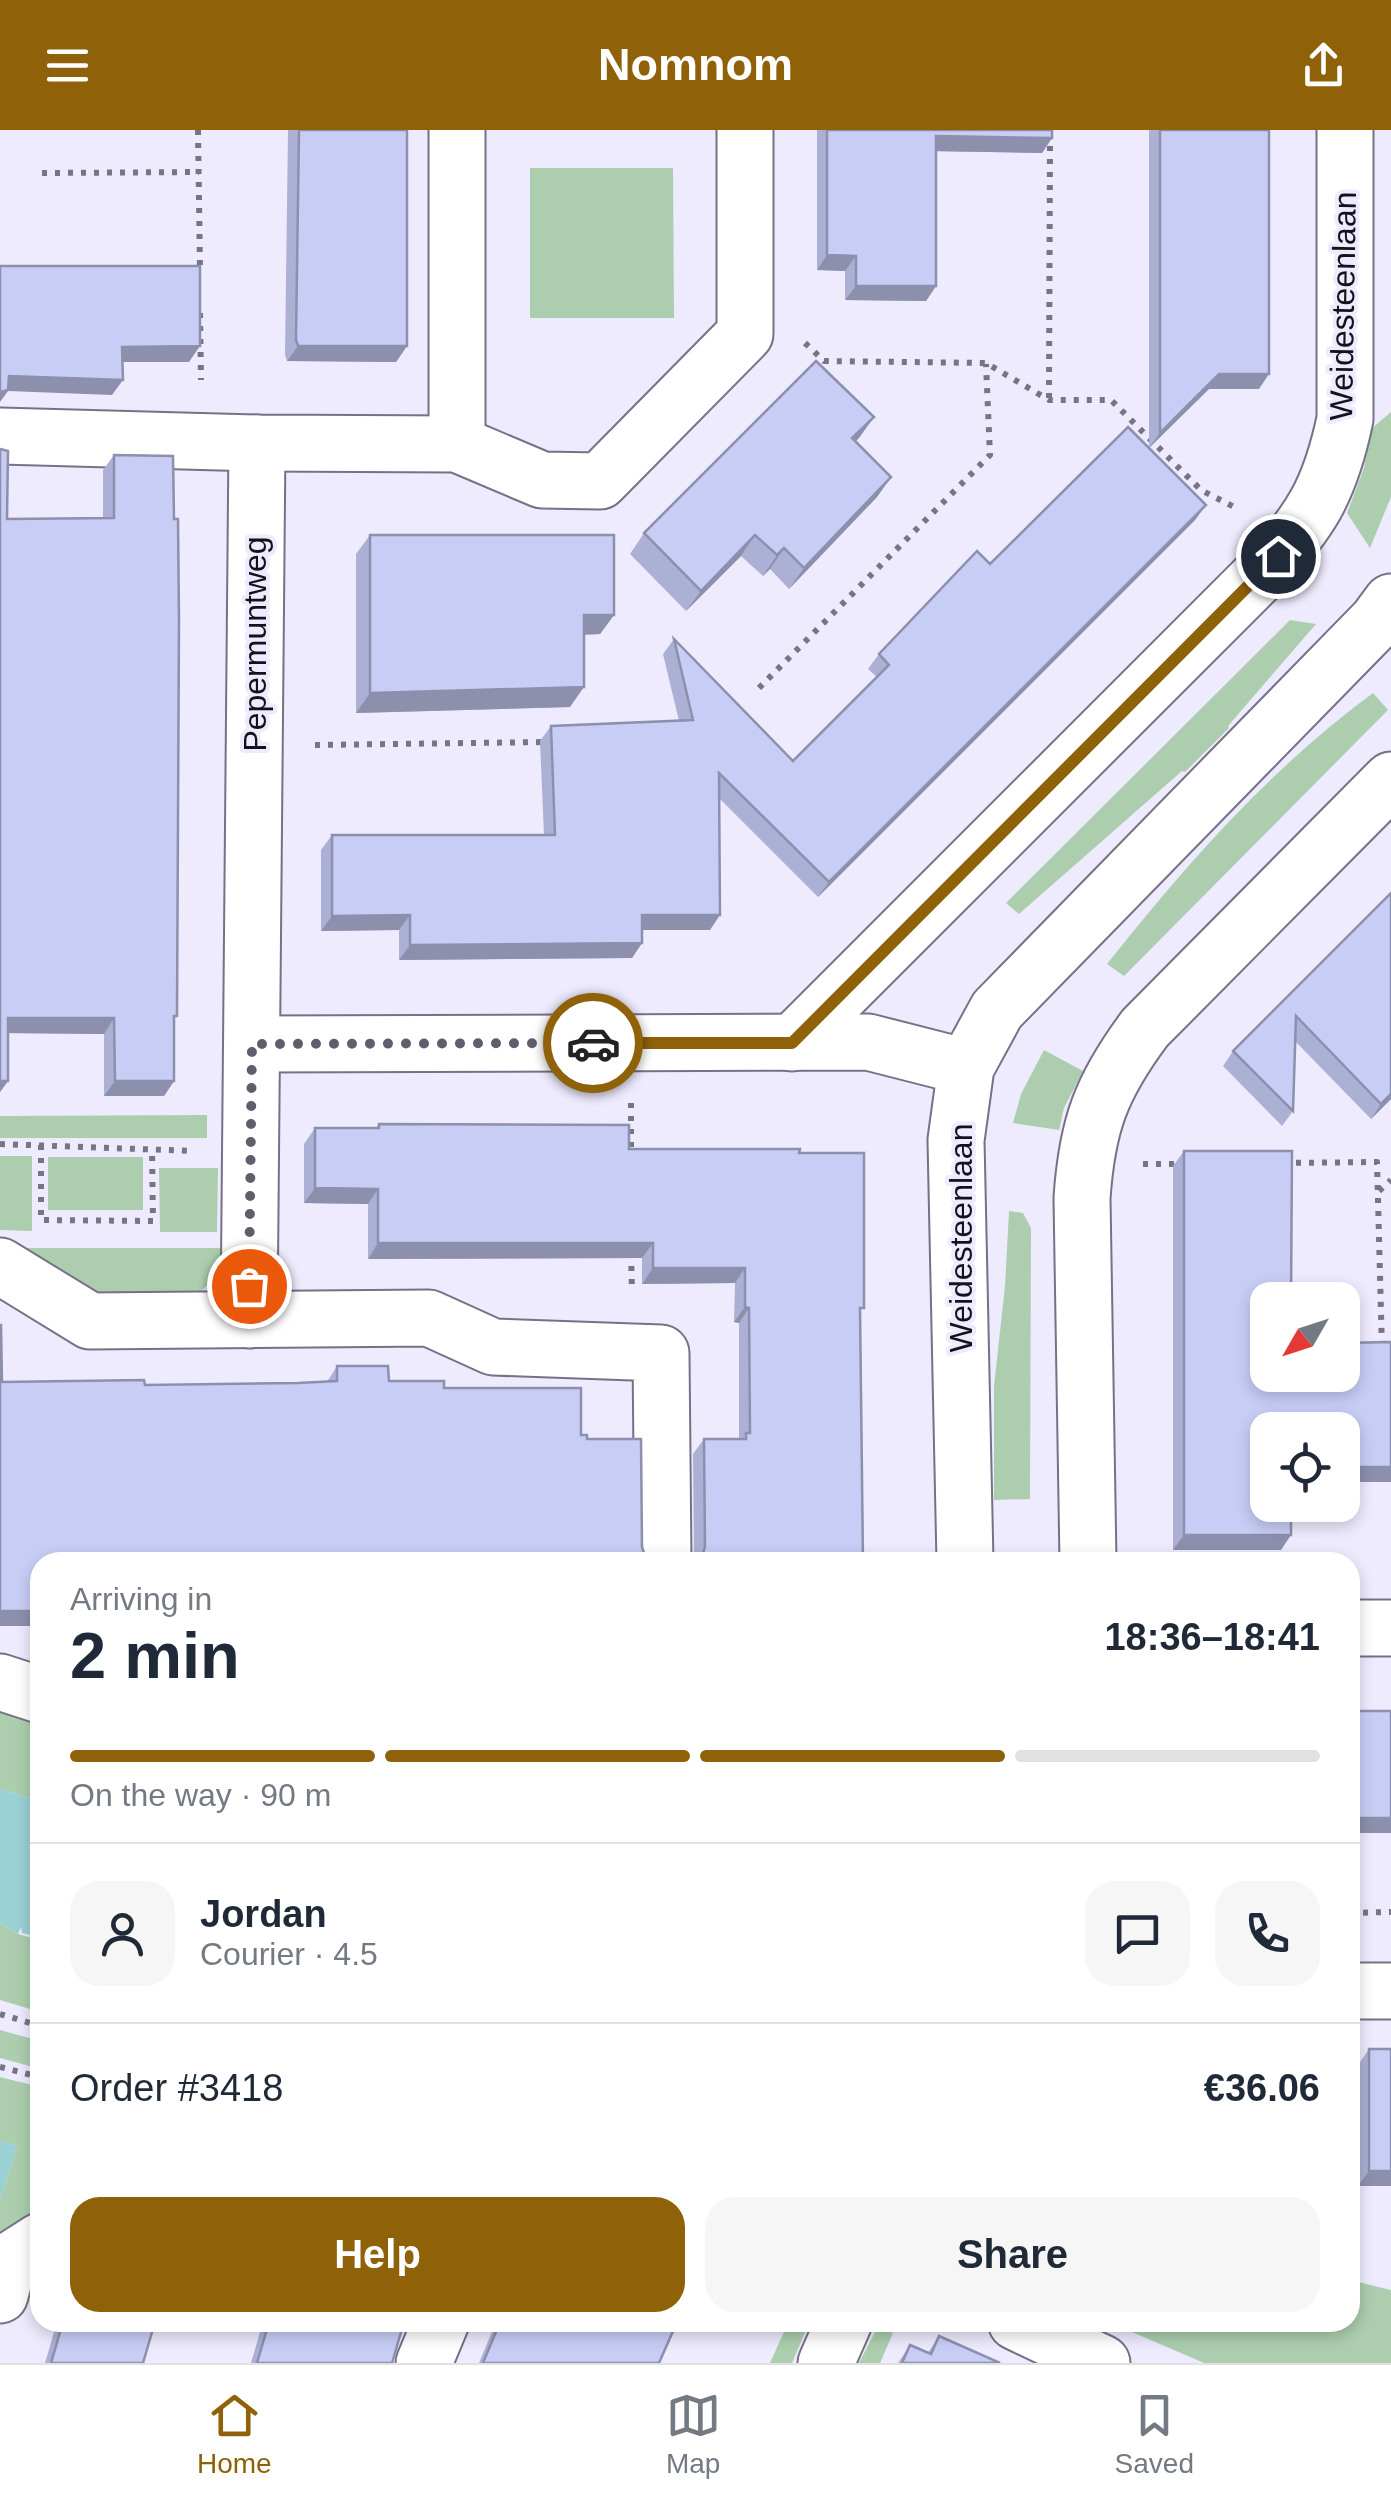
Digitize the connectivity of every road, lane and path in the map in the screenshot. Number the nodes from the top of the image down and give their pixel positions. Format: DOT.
graph roads {
  1 [pos="198,130"];
  2 [pos="457,130"];
  3 [pos="744,130"];
  4 [pos="1345,130"];
  5 [pos="1050,141"];
  6 [pos="198,172"];
  7 [pos="42,173"];
  8 [pos="200,288"];
  9 [pos="200,307"];
  10 [pos="746,334"];
  11 [pos="986,363"];
  12 [pos="1049,400"];
  13 [pos="0,436"];
  14 [pos="202,442"];
  15 [pos="257,444"];
  16 [pos="457,444"];
  17 [pos="1296,537"];
  18 [pos="1391,602"];
  19 [pos="760,688"];
  20 [pos="564,742"];
  21 [pos="254,746"];
  22 [pos="1391,780"];
  23 [pos="631,1043"];
  24 [pos="792,1043"];
  25 [pos="252,1044"];
  26 [pos="966,1066"];
  27 [pos="0,1144"];
  28 [pos="42,1145"];
  29 [pos="152,1149"];
  30 [pos="251,1153"];
  31 [pos="631,1159"];
  32 [pos="1280,1163"];
  33 [pos="1084,1164"];
  34 [pos="1182,1164"];
  35 [pos="1391,1180"];
  36 [pos="1378,1192"];
  37 [pos="632,1236"];
  38 [pos="0,1266"];
  39 [pos="249,1320"];
  40 [pos="1387,1351"];
  41 [pos="632,1352"];
  42 [pos="1369,1352"];
  43 [pos="664,1552"];
  44 [pos="965,1552"];
  45 [pos="1088,1552"];
  46 [pos="1360,1628"];
  47 [pos="1391,1628"];
  48 [pos="0,1682"];
  49 [pos="30,1692"];
  50 [pos="1360,1912"];
  51 [pos="1391,1912"];
  52 [pos="1360,1991"];
  53 [pos="1391,1991"];
  54 [pos="0,2014"];
  55 [pos="30,2023"];
  56 [pos="0,2067"];
  57 [pos="30,2074"];
  58 [pos="30,2247"];
  59 [pos="0,2295"];
  60 [pos="436,2332"];
  61 [pos="840,2332"];
  62 [pos="1037,2332"];
  63 [pos="424,2363"];
  64 [pos="826,2363"];
  65 [pos="1102,2363"];
  1 -- 6 [label="path"];
  2 -- 16 [label="street"];
  3 -- 10 [label="street"];
  4 -- 17 [label="street, Weidesteenlaan"];
  5 -- 12 [label="path"];
  6 -- 7 [label="path"];
  6 -- 8 [label="path"];
  9 -- 14 [label="path"];
  10 -- 11 [label="path"];
  10 -- 16 [label="street"];
  11 -- 12 [label="path"];
  11 -- 19 [label="path"];
  12 -- 17 [label="path"];
  13 -- 14 [label="street"];
  14 -- 15 [label="street"];
  15 -- 16 [label="street"];
  15 -- 21 [label="street, Pepermuntweg"];
  17 -- 24 [label="street, Weidesteenlaan"];
  18 -- 26 [label="street, Weidesteenlaan"];
  20 -- 21 [label="path"];
  21 -- 25 [label="street, Pepermuntweg"];
  22 -- 33 [label="street"];
  23 -- 24 [label="street"];
  23 -- 25 [label="street"];
  23 -- 31 [label="path"];
  24 -- 26 [label="street"];
  25 -- 30 [label="street, Pepermuntweg"];
  26 -- 44 [label="street, Weidesteenlaan"];
  27 -- 28 [label="path"];
  28 -- 29 [label="path"];
  28 -- 29 [label="path"];
  29 -- 30 [label="path"];
  30 -- 39 [label="street, Pepermuntweg"];
  32 -- 36 [label="path"];
  33 -- 34 [label="path"];
  33 -- 45 [label="street"];
  35 -- 36 [label="path"];
  36 -- 40 [label="path"];
  37 -- 41 [label="path"];
  38 -- 39 [label="street"];
  39 -- 41 [label="street"];
  40 -- 42 [label="path"];
  41 -- 43 [label="street"];
  46 -- 47 [label="street"];
  48 -- 49 [label="street"];
  50 -- 51 [label="path"];
  52 -- 53 [label="street"];
  54 -- 55 [label="path"];
  56 -- 57 [label="path"];
  58 -- 59 [label="street"];
  60 -- 63 [label="street"];
  61 -- 64 [label="street"];
  62 -- 65 [label="street"];
}
